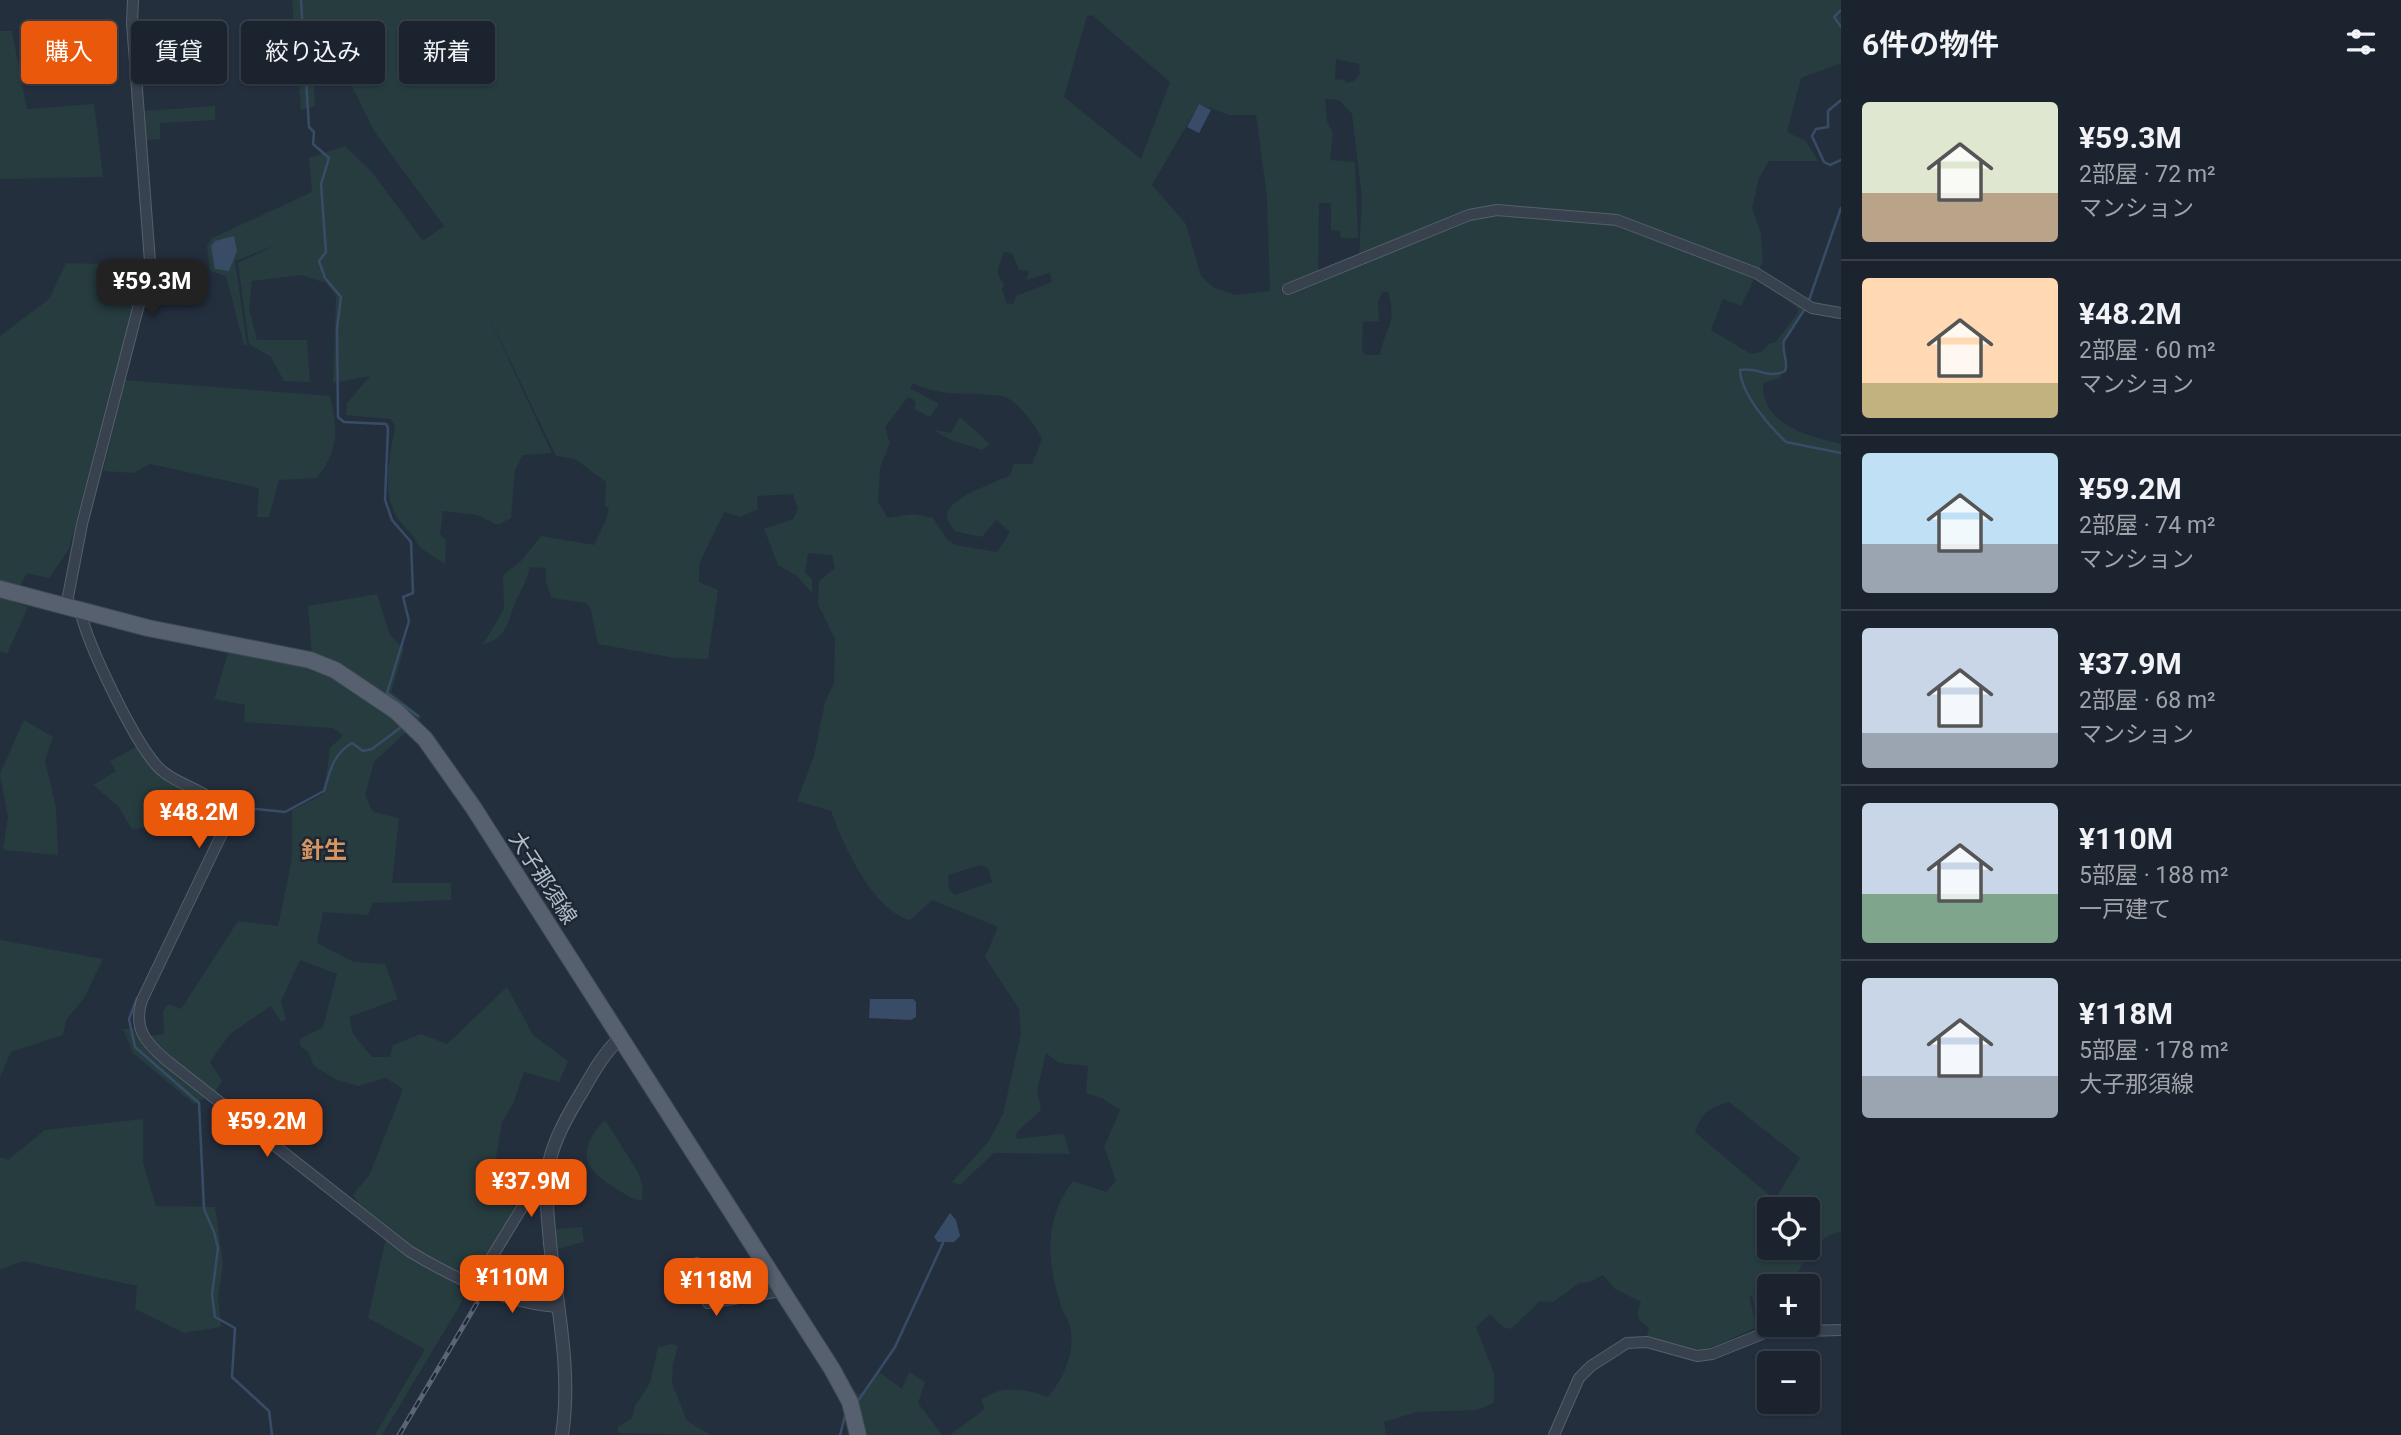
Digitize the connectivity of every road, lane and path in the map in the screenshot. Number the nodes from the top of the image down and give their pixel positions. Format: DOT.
graph roads {
  1 [pos="133,0"];
  2 [pos="1288,289"];
  3 [pos="1841,313"];
  4 [pos="0,589"];
  5 [pos="73,609"];
  6 [pos="620,1038"];
  7 [pos="547,1176"];
  8 [pos="697,1263"];
  9 [pos="476,1283"];
  10 [pos="782,1291"];
  11 [pos="557,1307"];
  12 [pos="1841,1330"];
  13 [pos="562,1435"];
  14 [pos="858,1435"];
  15 [pos="1554,1435"];
  1 -- 5 [label="street"];
  2 -- 3 [label="street"];
  4 -- 5 [label="main road, 大子那須線"];
  5 -- 6 [label="main road, 大子那須線"];
  5 -- 9 [label="street"];
  6 -- 7 [label="street"];
  6 -- 10 [label="main road, 大子那須線"];
  7 -- 9 [label="street"];
  7 -- 11 [label="street"];
  8 -- 10 [label="street"];
  9 -- 11 [label="street"];
  10 -- 14 [label="main road, 大子那須線"];
  11 -- 13 [label="street"];
  12 -- 15 [label="street"];
}
